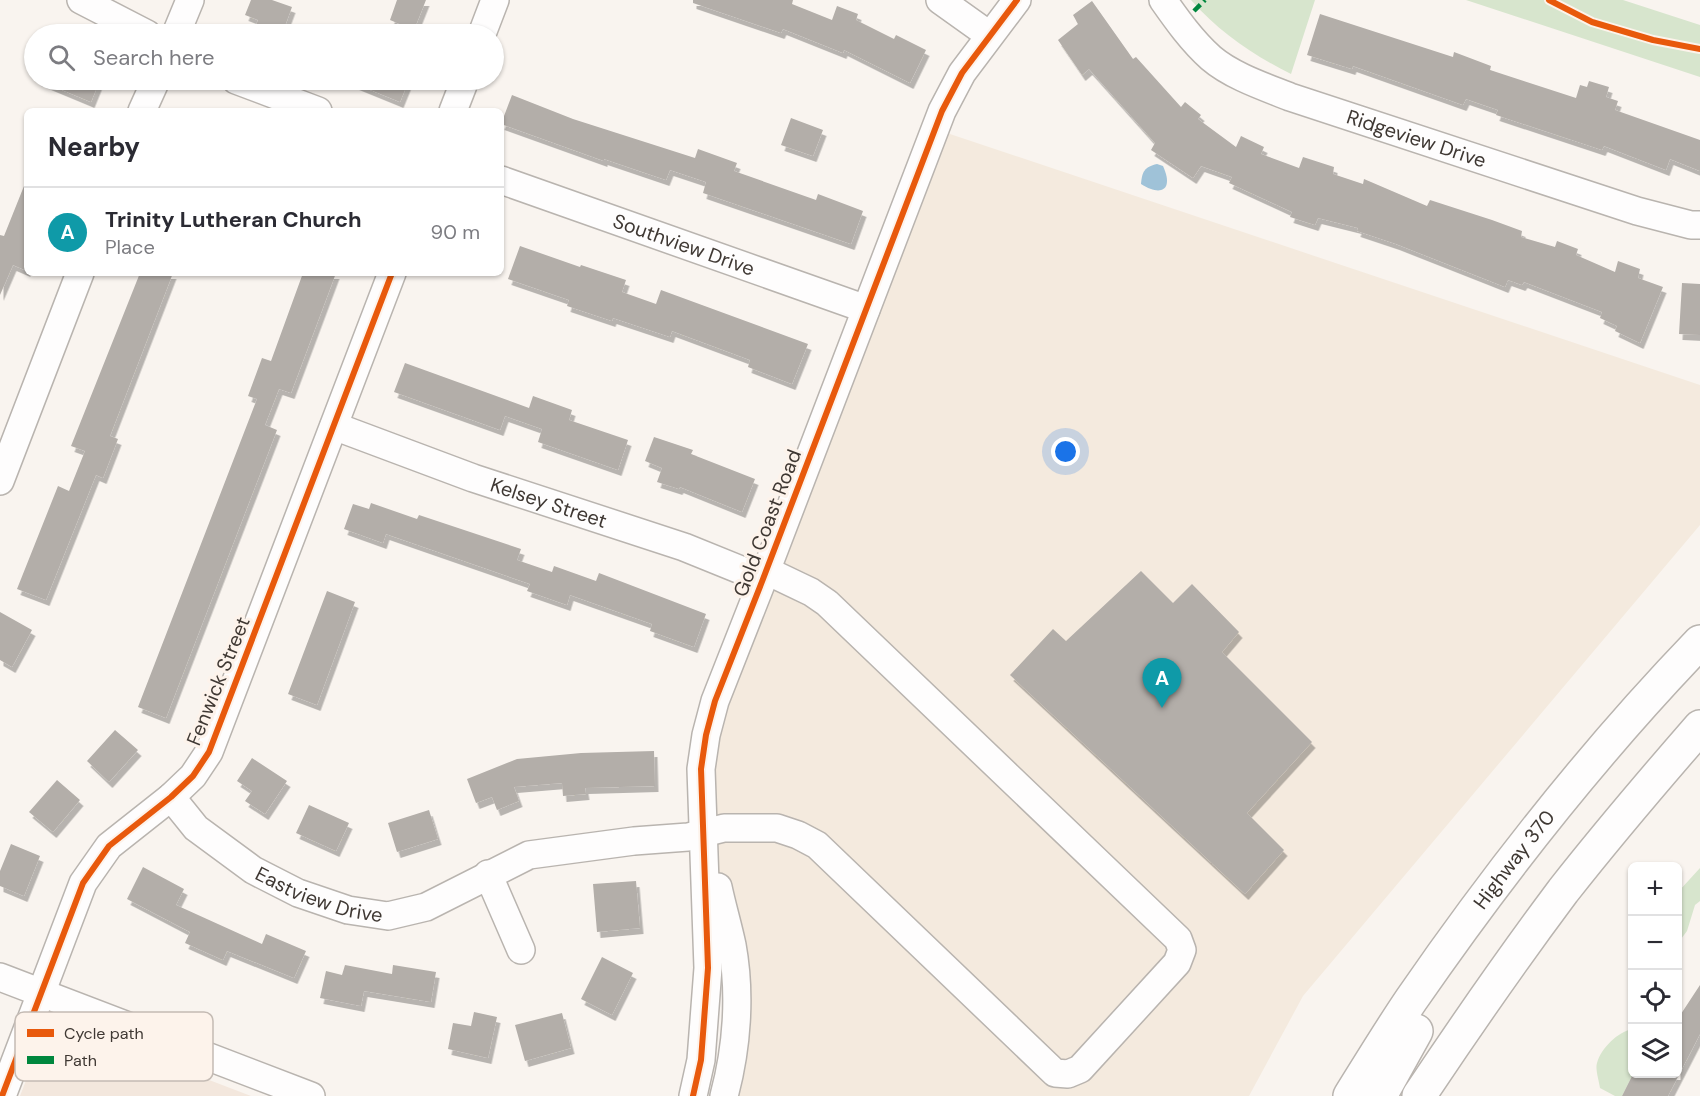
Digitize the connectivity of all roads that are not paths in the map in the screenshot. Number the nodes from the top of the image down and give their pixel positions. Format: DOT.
graph roads {
  1 [pos="81,0"];
  2 [pos="190,0"];
  3 [pos="495,0"];
  4 [pos="940,0"];
  5 [pos="1017,0"];
  6 [pos="1163,0"];
  7 [pos="128,24"];
  8 [pos="180,24"];
  9 [pos="486,24"];
  10 [pos="989,35"];
  11 [pos="151,90"];
  12 [pos="262,90"];
  13 [pos="461,90"];
  14 [pos="143,108"];
  15 [pos="310,108"];
  16 [pos="454,108"];
  17 [pos="504,181"];
  18 [pos="1700,225"];
  19 [pos="79,276"];
  20 [pos="391,276"];
  21 [pos="867,309"];
  22 [pos="334,426"];
  23 [pos="0,481"];
  24 [pos="765,575"];
  25 [pos="1700,642"];
  26 [pos="1700,727"];
  27 [pos="171,797"];
  28 [pos="705,833"];
  29 [pos="488,874"];
  30 [pos="1497,882"];
  31 [pos="521,950"];
  32 [pos="0,977"];
  33 [pos="42,993"];
  34 [pos="35,1012"];
  35 [pos="92,1012"];
  36 [pos="213,1058"];
  37 [pos="15,1063"];
  38 [pos="2,1096"];
  39 [pos="311,1096"];
  40 [pos="693,1096"];
  41 [pos="724,1096"];
  42 [pos="1350,1096"];
  43 [pos="1380,1096"];
  44 [pos="1419,1096"];
  1 -- 7 [label="street"];
  2 -- 8 [label="street"];
  3 -- 9 [label="street"];
  4 -- 10 [label="street"];
  5 -- 10 [label="street, Gold Coast Road"];
  6 -- 18 [label="street, Ridgeview Drive"];
  10 -- 21 [label="street, Gold Coast Road"];
  11 -- 14 [label="street"];
  12 -- 15 [label="street"];
  13 -- 16 [label="street"];
  17 -- 21 [label="street, Southview Drive"];
  19 -- 23 [label="street"];
  20 -- 22 [label="street, Fenwick Street"];
  21 -- 24 [label="street, Gold Coast Road"];
  22 -- 24 [label="street, Kelsey Street"];
  22 -- 27 [label="street, Fenwick Street"];
  24 -- 28 [label="street, Gold Coast Road"];
  24 -- 28 [label="street, Kelsey Street"];
  25 -- 30 [label="highway, Highway 370"];
  26 -- 44 [label="highway"];
  27 -- 29 [label="street, Eastview Drive"];
  27 -- 33 [label="street, Fenwick Street"];
  28 -- 29 [label="street, Eastview Drive"];
  28 -- 40 [label="street, Gold Coast Road"];
  28 -- 41 [label="street, Gold Coast Road"];
  29 -- 31 [label="street"];
  30 -- 42 [label="highway, Highway 370"];
  30 -- 43 [label="highway"];
  32 -- 33 [label="street"];
  33 -- 34 [label="street, Fenwick Street"];
  33 -- 35 [label="street"];
  36 -- 39 [label="street"];
  37 -- 38 [label="street, Fenwick Street"];
}
